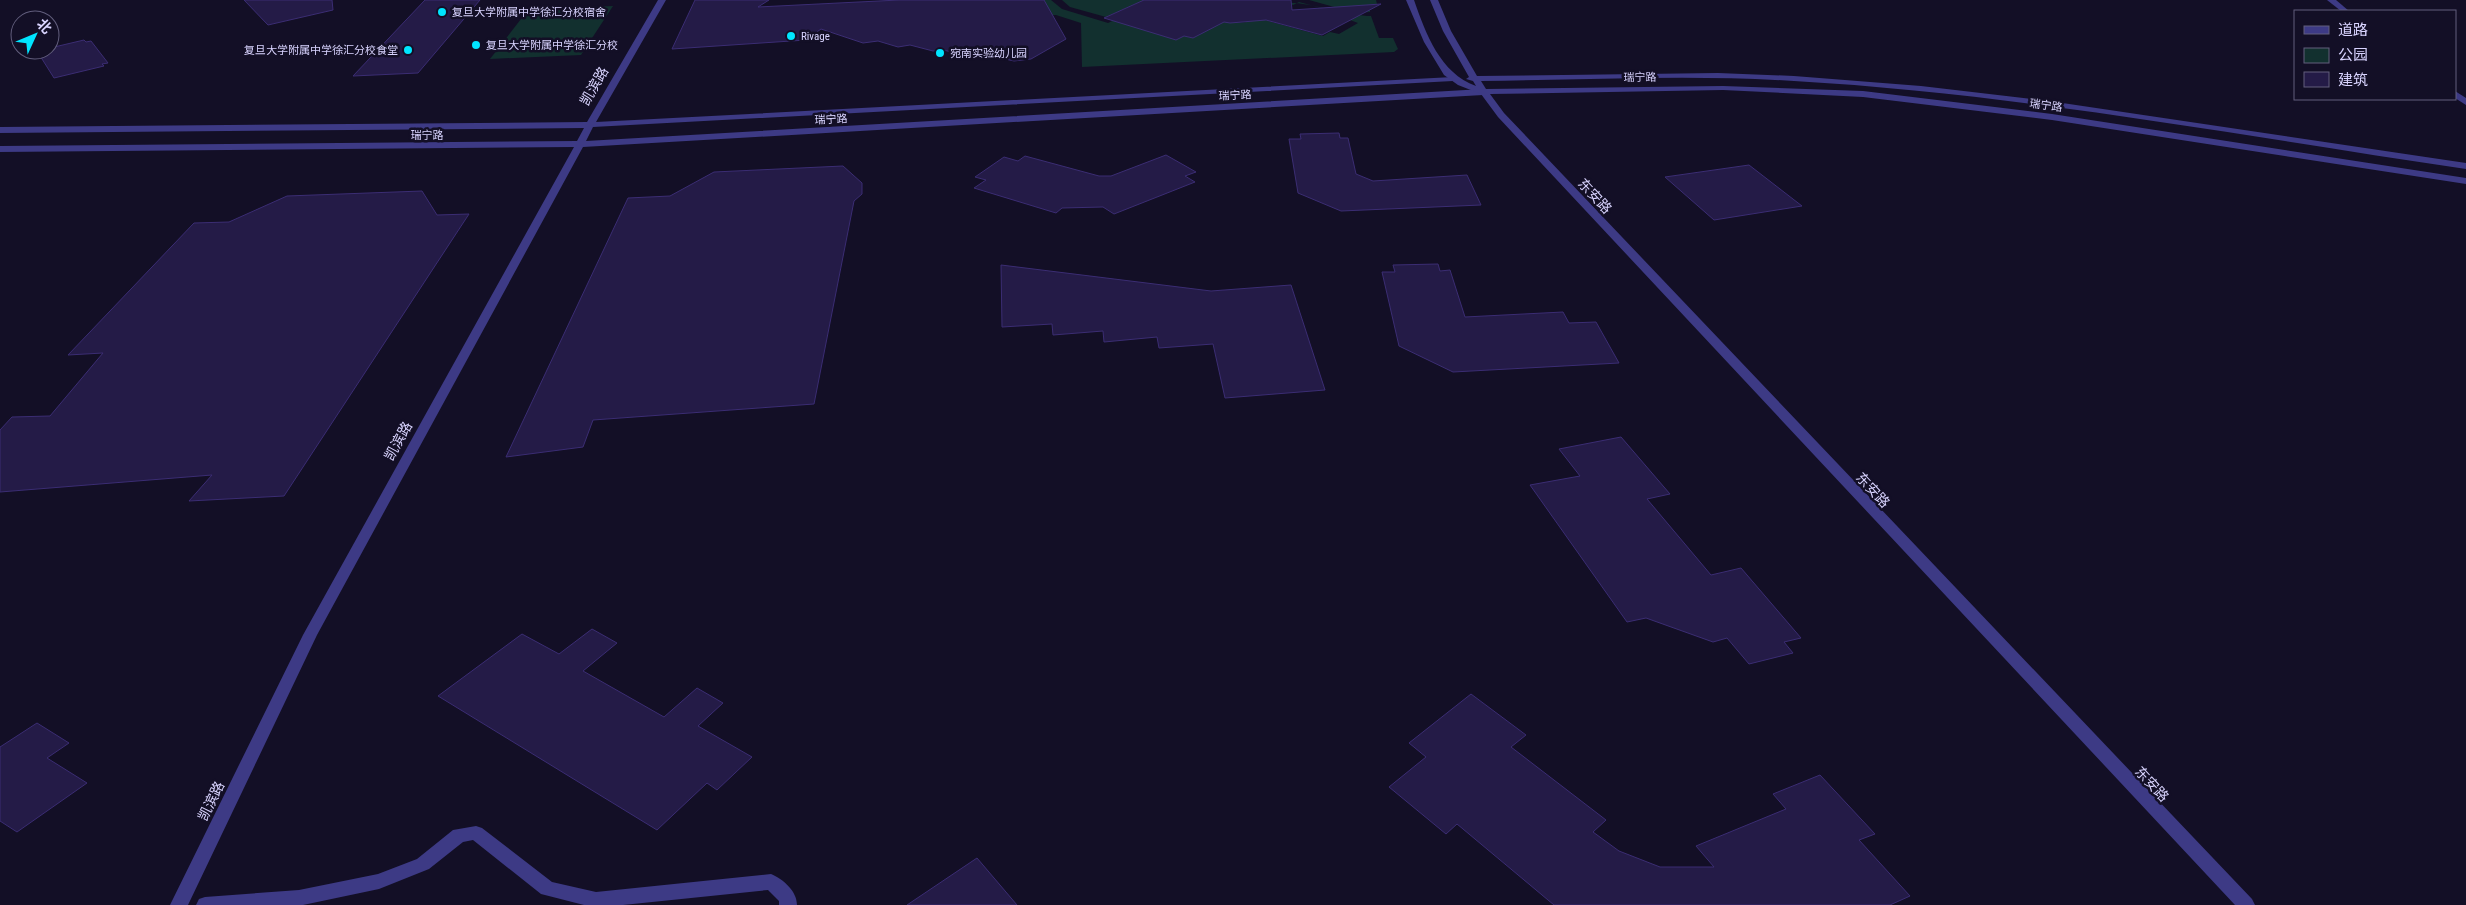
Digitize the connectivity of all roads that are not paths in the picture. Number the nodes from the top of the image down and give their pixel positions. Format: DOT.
graph roads {
  1 [pos="662,0"];
  2 [pos="1410,0"];
  3 [pos="1434,0"];
  4 [pos="2331,0"];
  5 [pos="2345,10"];
  6 [pos="1475,78"];
  7 [pos="1454,79"];
  8 [pos="1483,92"];
  9 [pos="590,125"];
  10 [pos="0,130"];
  11 [pos="580,144"];
  12 [pos="0,149"];
  13 [pos="2466,166"];
  14 [pos="2466,181"];
  15 [pos="179,905"];
  16 [pos="206,905"];
  17 [pos="788,905"];
  18 [pos="2246,905"];
  1 -- 9 [label="street, 凯滨路"];
  2 -- 7 [label="street, 东安路"];
  3 -- 6 [label="street, 东安路"];
  4 -- 5 [label="street"];
  6 -- 7 [label="street, 瑞宁路"];
  6 -- 8 [label="street, 东安路"];
  6 -- 13 [label="street, 瑞宁路"];
  7 -- 8 [label="street, 东安路"];
  7 -- 9 [label="street, 瑞宁路"];
  8 -- 11 [label="street, 瑞宁路"];
  8 -- 14 [label="street, 瑞宁路"];
  8 -- 18 [label="street, 东安路"];
  9 -- 10 [label="street, 瑞宁路"];
  9 -- 11 [label="street, 凯滨路"];
  11 -- 12 [label="street, 瑞宁路"];
  11 -- 15 [label="street, 凯滨路"];
  16 -- 17 [label="street"];
}
